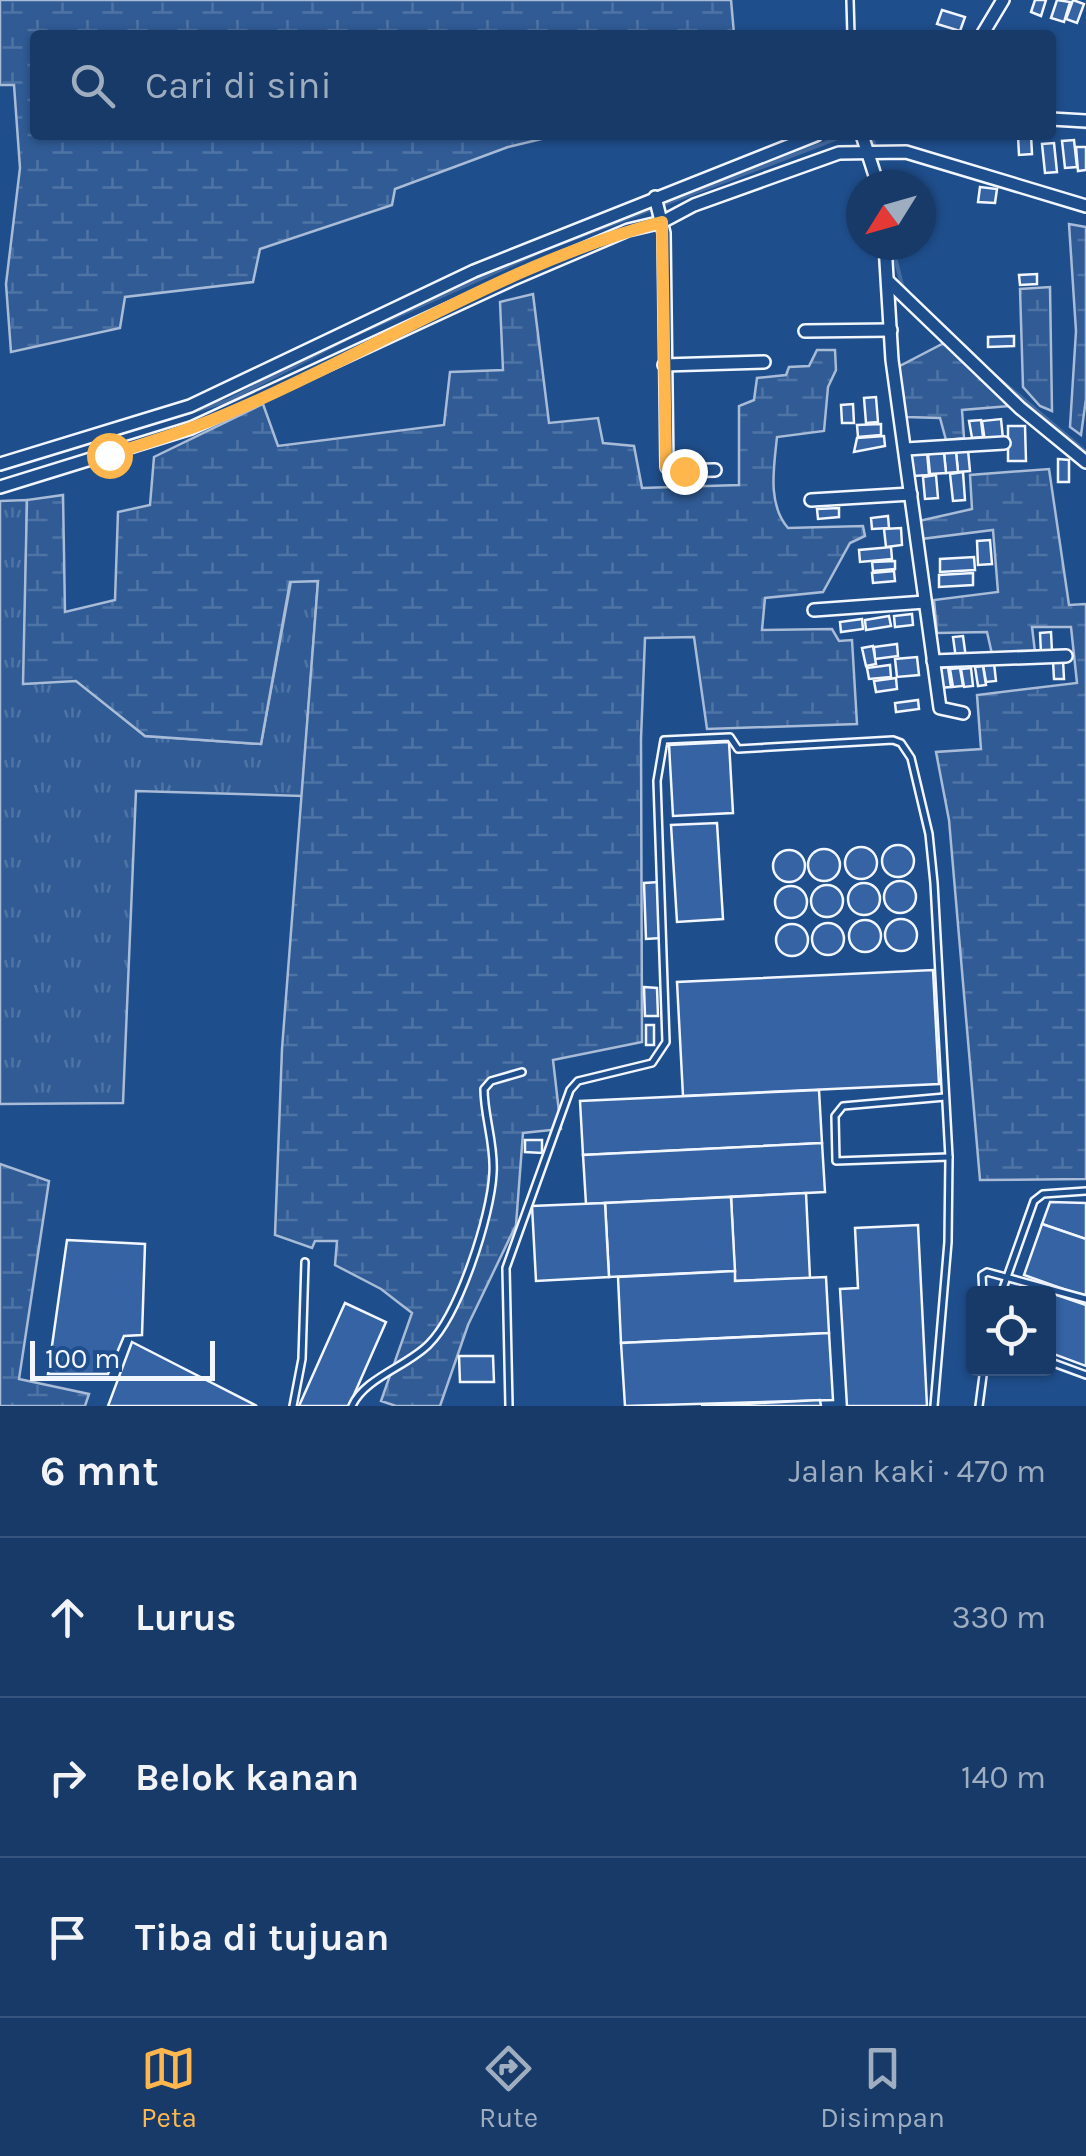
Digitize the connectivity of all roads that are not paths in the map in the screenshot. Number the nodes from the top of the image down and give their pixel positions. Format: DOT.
graph roads {
  1 [pos="850,0"];
  2 [pos="1003,0"];
  3 [pos="852,30"];
  4 [pos="985,30"];
  5 [pos="1056,119"];
  6 [pos="1086,121"];
  7 [pos="804,140"];
  8 [pos="864,143"];
  9 [pos="873,170"];
  10 [pos="656,200"];
  11 [pos="1086,206"];
  12 [pos="661,220"];
  13 [pos="591,235"];
  14 [pos="887,260"];
  15 [pos="890,282"];
  16 [pos="891,330"];
  17 [pos="805,331"];
  18 [pos="764,362"];
  19 [pos="664,366"];
  20 [pos="189,418"];
  21 [pos="1004,443"];
  22 [pos="906,450"];
  23 [pos="1086,462"];
  24 [pos="0,464"];
  25 [pos="715,470"];
  26 [pos="0,487"];
  27 [pos="911,494"];
  28 [pos="811,500"];
  29 [pos="924,602"];
  30 [pos="814,610"];
  31 [pos="1066,656"];
  32 [pos="933,661"];
  33 [pos="963,713"];
  34 [pos="522,1072"];
  35 [pos="944,1097"];
  36 [pos="948,1157"];
  37 [pos="1086,1191"];
  38 [pos="304,1262"];
  39 [pos="1007,1276"];
  40 [pos="984,1286"];
  41 [pos="1004,1286"];
  42 [pos="1086,1299"];
  43 [pos="1056,1364"];
  44 [pos="1086,1375"];
  45 [pos="983,1376"];
  46 [pos="293,1406"];
  47 [pos="352,1406"];
  48 [pos="509,1406"];
  49 [pos="934,1406"];
  50 [pos="979,1406"];
  1 -- 3 [label="lane"];
  2 -- 4 [label="street"];
  5 -- 6 [label="street"];
  7 -- 10 [label="street"];
  8 -- 9 [label="street"];
  8 -- 11 [label="street"];
  8 -- 12 [label="street"];
  10 -- 12 [label="street"];
  10 -- 13 [label="street"];
  12 -- 13 [label="street"];
  12 -- 19 [label="street"];
  13 -- 20 [label="street"];
  13 -- 20 [label="street"];
  14 -- 15 [label="street"];
  15 -- 16 [label="street"];
  15 -- 23 [label="street"];
  16 -- 17 [label="street"];
  16 -- 22 [label="street"];
  18 -- 19 [label="street"];
  19 -- 25 [label="street"];
  20 -- 24 [label="street"];
  20 -- 26 [label="street"];
  21 -- 22 [label="street"];
  22 -- 27 [label="street"];
  27 -- 28 [label="street"];
  27 -- 29 [label="street"];
  29 -- 30 [label="street"];
  29 -- 32 [label="street"];
  31 -- 32 [label="street"];
  32 -- 33 [label="street"];
  34 -- 47 [label="lane"];
  35 -- 36 [label="lane"];
  35 -- 36 [label="lane"];
  35 -- 48 [label="lane"];
  36 -- 49 [label="lane"];
  37 -- 39 [label="lane"];
  38 -- 46 [label="lane"];
  39 -- 40 [label="lane"];
  39 -- 41 [label="lane"];
  39 -- 42 [label="lane"];
  43 -- 44 [label="lane"];
  45 -- 50 [label="lane"];
}
